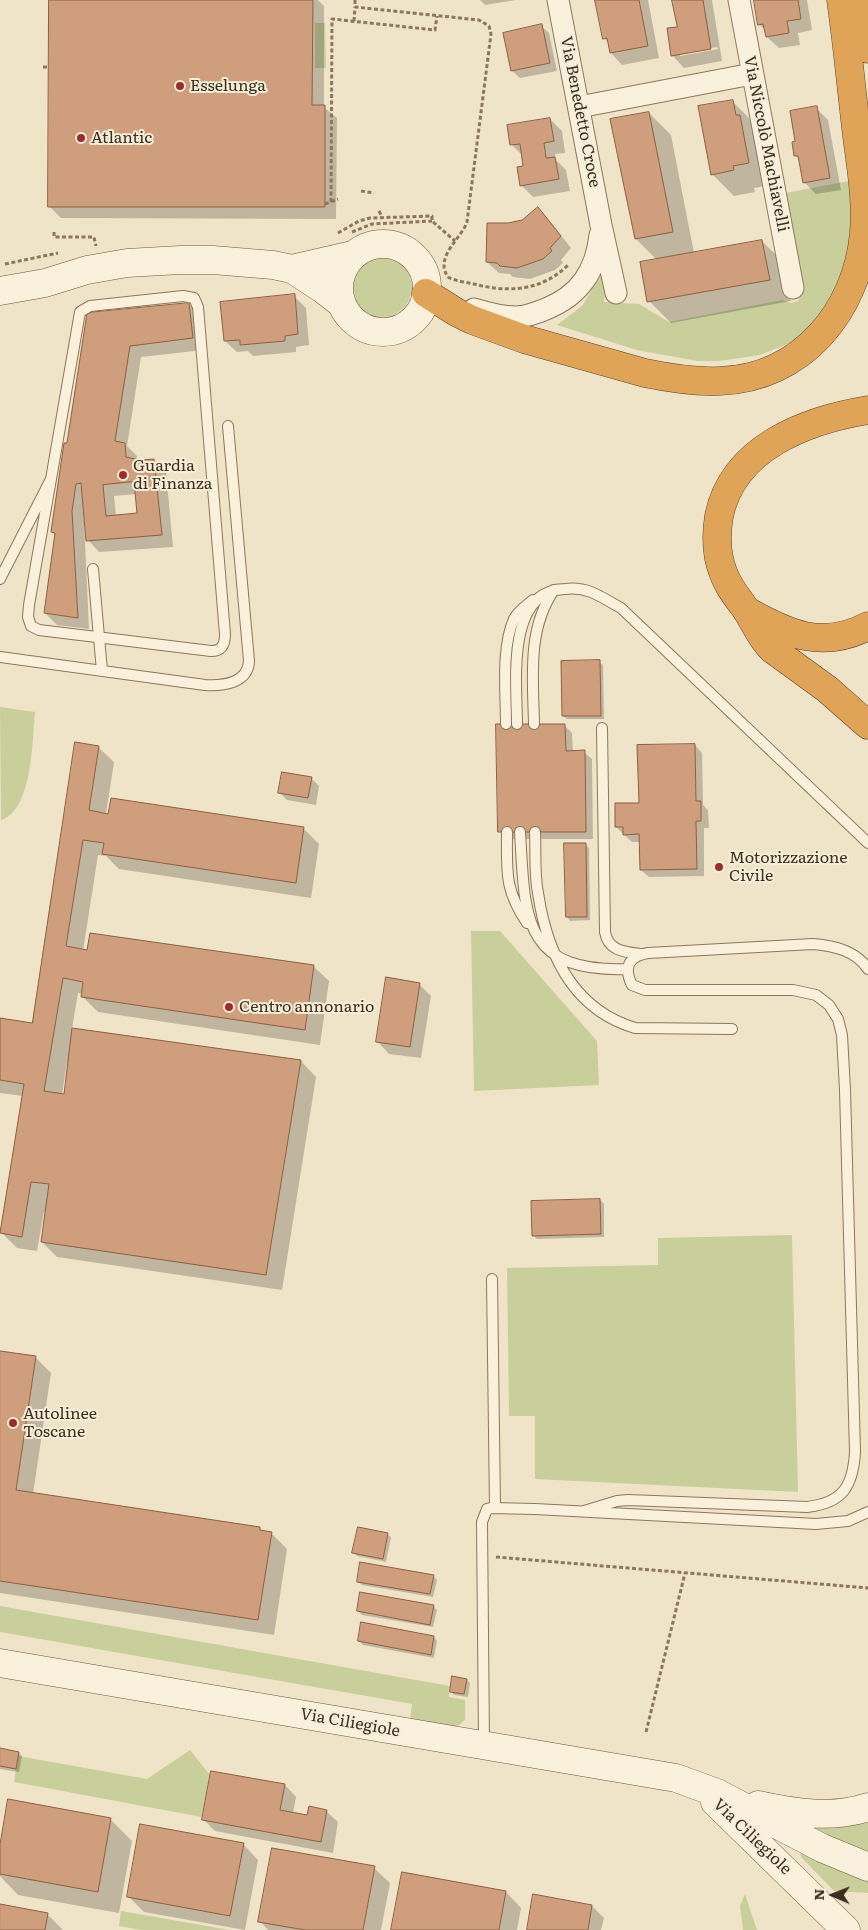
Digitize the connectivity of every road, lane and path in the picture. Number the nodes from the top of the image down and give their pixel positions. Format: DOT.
graph roads {
  1 [pos="355,0"];
  2 [pos="558,0"];
  3 [pos="739,0"];
  4 [pos="841,0"];
  5 [pos="859,0"];
  6 [pos="355,7"];
  7 [pos="437,16"];
  8 [pos="354,21"];
  9 [pos="868,49"];
  10 [pos="43,67"];
  11 [pos="48,67"];
  12 [pos="752,74"];
  13 [pos="579,107"];
  14 [pos="361,191"];
  15 [pos="374,193"];
  16 [pos="338,199"];
  17 [pos="331,202"];
  18 [pos="325,204"];
  19 [pos="380,211"];
  20 [pos="382,217"];
  21 [pos="432,221"];
  22 [pos="601,225"];
  23 [pos="54,232"];
  24 [pos="455,241"];
  25 [pos="96,247"];
  26 [pos="353,255"];
  27 [pos="573,259"];
  28 [pos="292,269"];
  29 [pos="45,282"];
  30 [pos="426,288"];
  31 [pos="793,288"];
  32 [pos="0,291"];
  33 [pos="616,293"];
  34 [pos="342,304"];
  35 [pos="0,309"];
  36 [pos="868,410"];
  37 [pos="228,426"];
  38 [pos="51,479"];
  39 [pos="93,569"];
  40 [pos="0,580"];
  41 [pos="554,589"];
  42 [pos="746,610"];
  43 [pos="868,626"];
  44 [pos="99,637"];
  45 [pos="0,658"];
  46 [pos="102,672"];
  47 [pos="512,724"];
  48 [pos="534,724"];
  49 [pos="868,725"];
  50 [pos="602,728"];
  51 [pos="507,832"];
  52 [pos="520,832"];
  53 [pos="535,832"];
  54 [pos="868,843"];
  55 [pos="540,942"];
  56 [pos="554,954"];
  57 [pos="641,954"];
  58 [pos="628,969"];
  59 [pos="868,969"];
  60 [pos="732,1029"];
  61 [pos="492,1279"];
  62 [pos="495,1508"];
  63 [pos="584,1511"];
  64 [pos="868,1512"];
  65 [pos="482,1556"];
  66 [pos="685,1573"];
  67 [pos="868,1588"];
  68 [pos="0,1663"];
  69 [pos="646,1732"];
  70 [pos="484,1746"];
  71 [pos="700,1786"];
  72 [pos="727,1798"];
  73 [pos="868,1807"];
  74 [pos="868,1867"];
  75 [pos="846,1930"];
  1 -- 6 [label="path"];
  2 -- 13 [label="street, Via Benedetto Croce"];
  3 -- 12 [label="street, Via Niccolò Machiavelli"];
  4 -- 30 [label="highway"];
  5 -- 9 [label="highway"];
  6 -- 7 [label="path"];
  6 -- 8 [label="path"];
  7 -- 8 [label="path"];
  7 -- 24 [label="path"];
  8 -- 17 [label="path"];
  10 -- 11 [label="path"];
  12 -- 13 [label="street"];
  12 -- 31 [label="street, Via Niccolò Machiavelli"];
  13 -- 22 [label="street, Via Benedetto Croce"];
  14 -- 15 [label="path"];
  16 -- 17 [label="path"];
  17 -- 18 [label="path"];
  19 -- 20 [label="path"];
  21 -- 24 [label="path"];
  22 -- 30 [label="street, Via Benedetto Croce"];
  22 -- 33 [label="street, Via Benedetto Croce"];
  23 -- 25 [label="path"];
  24 -- 27 [label="path"];
  26 -- 28 [label="street"];
  26 -- 30 [label="street"];
  26 -- 34 [label="street"];
  28 -- 29 [label="street"];
  28 -- 34 [label="street"];
  29 -- 32 [label="street"];
  29 -- 35 [label="street"];
  30 -- 34 [label="street"];
  36 -- 42 [label="highway"];
  37 -- 46 [label="lane"];
  38 -- 40 [label="lane"];
  38 -- 44 [label="lane"];
  38 -- 44 [label="lane"];
  39 -- 44 [label="lane"];
  41 -- 47 [label="lane"];
  41 -- 48 [label="lane"];
  41 -- 54 [label="lane"];
  42 -- 43 [label="highway"];
  42 -- 49 [label="highway"];
  44 -- 46 [label="lane"];
  45 -- 46 [label="lane"];
  50 -- 57 [label="lane"];
  51 -- 55 [label="lane"];
  52 -- 55 [label="lane"];
  53 -- 56 [label="lane"];
  55 -- 56 [label="lane"];
  56 -- 58 [label="lane"];
  56 -- 60 [label="lane"];
  57 -- 58 [label="lane"];
  57 -- 59 [label="lane"];
  58 -- 63 [label="lane"];
  61 -- 62 [label="lane"];
  62 -- 63 [label="lane"];
  62 -- 65 [label="lane"];
  63 -- 64 [label="lane"];
  65 -- 66 [label="path"];
  65 -- 70 [label="lane"];
  66 -- 67 [label="path"];
  66 -- 69 [label="path"];
  68 -- 70 [label="street, Via Ciliegiole"];
  70 -- 71 [label="street, Via Ciliegiole"];
  71 -- 72 [label="street, Via Ciliegiole"];
  71 -- 75 [label="street, Via Ciliegiole"];
  72 -- 73 [label="street"];
  72 -- 74 [label="street, Via Ciliegiole"];
}
